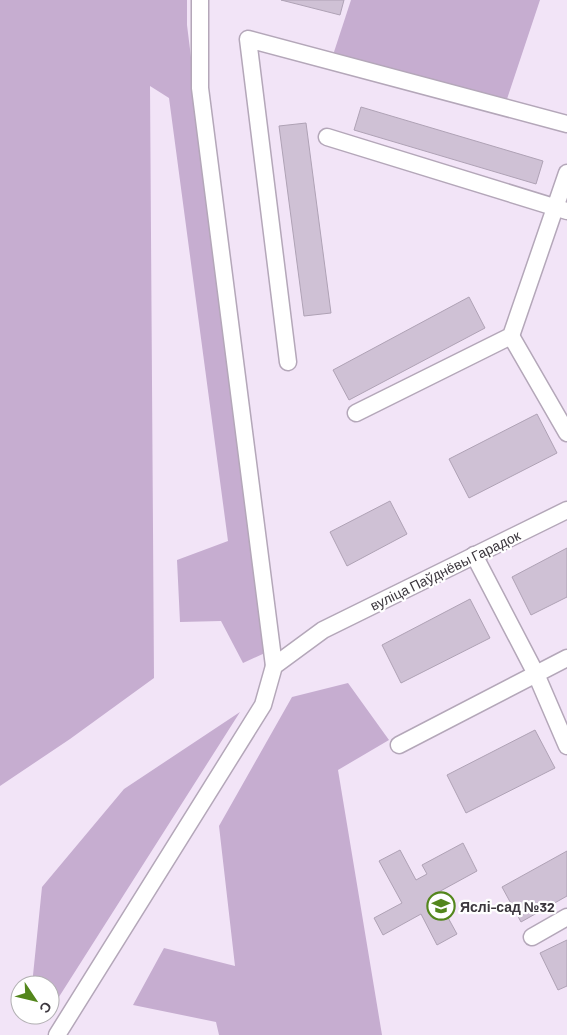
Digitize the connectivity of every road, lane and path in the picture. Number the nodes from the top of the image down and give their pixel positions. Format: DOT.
graph roads {
  1 [pos="200,0"];
  2 [pos="567,124"];
  3 [pos="327,137"];
  4 [pos="567,172"];
  5 [pos="561,209"];
  6 [pos="511,336"];
  7 [pos="288,362"];
  8 [pos="356,413"];
  9 [pos="567,433"];
  10 [pos="567,510"];
  11 [pos="474,555"];
  12 [pos="567,658"];
  13 [pos="274,666"];
  14 [pos="536,674"];
  15 [pos="399,745"];
  16 [pos="567,746"];
  17 [pos="567,917"];
  18 [pos="532,937"];
  19 [pos="56,1035"];
  1 -- 13 [label="street"];
  2 -- 7 [label="street"];
  3 -- 5 [label="street"];
  4 -- 5 [label="street"];
  5 -- 6 [label="street"];
  6 -- 8 [label="street"];
  6 -- 9 [label="street"];
  10 -- 11 [label="street, вуліца Паўднёвы Гарадок"];
  11 -- 13 [label="street, вуліца Паўднёвы Гарадок"];
  11 -- 14 [label="street"];
  12 -- 14 [label="street"];
  13 -- 19 [label="street"];
  14 -- 15 [label="street"];
  14 -- 16 [label="street"];
  17 -- 18 [label="street"];
}
